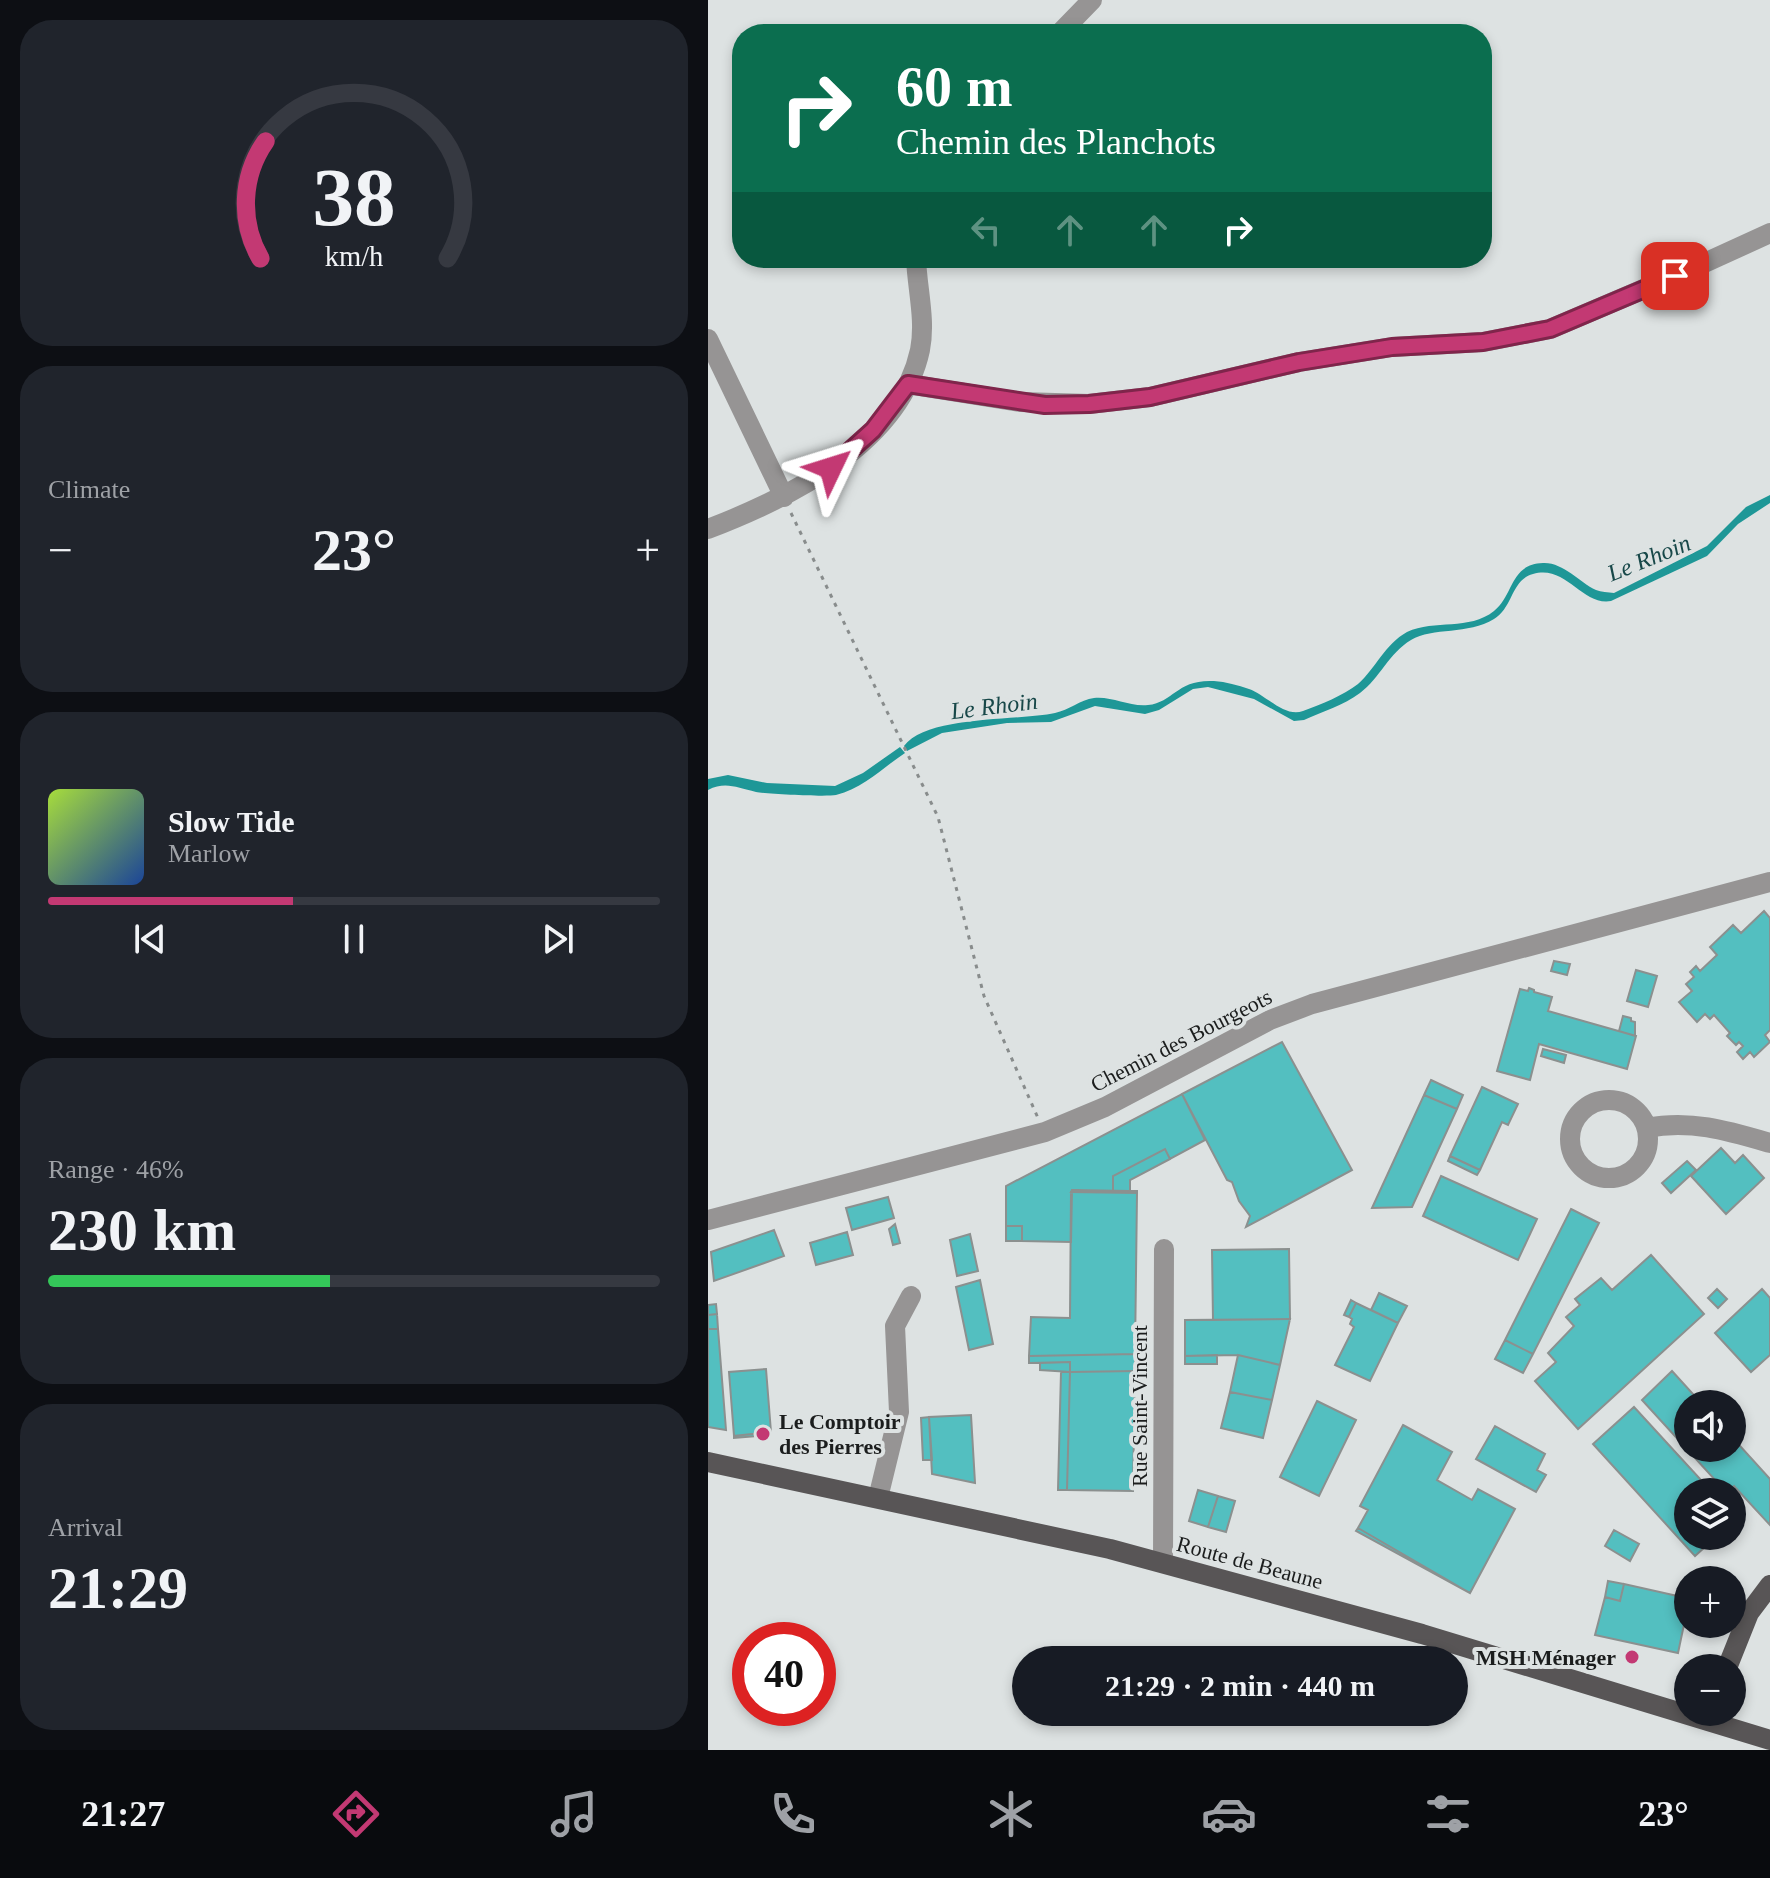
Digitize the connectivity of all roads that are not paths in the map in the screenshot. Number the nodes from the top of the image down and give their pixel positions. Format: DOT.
graph roads {
  1 [pos="1092,0"];
  2 [pos="1069,24"];
  3 [pos="1770,233"];
  4 [pos="917,268"];
  5 [pos="708,339"];
  6 [pos="908,384"];
  7 [pos="784,497"];
  8 [pos="708,529"];
  9 [pos="1770,882"];
  10 [pos="1647,1128"];
  11 [pos="1770,1143"];
  12 [pos="708,1220"];
  13 [pos="1164,1249"];
  14 [pos="911,1296"];
  15 [pos="708,1462"];
  16 [pos="878,1498"];
  17 [pos="1163,1563"];
  18 [pos="1770,1585"];
  19 [pos="1733,1654"];
  20 [pos="1674,1707"];
  21 [pos="1732,1726"];
  22 [pos="1770,1740"];
  1 -- 2 [label="street"];
  3 -- 6 [label="street"];
  4 -- 6 [label="street"];
  5 -- 7 [label="street"];
  6 -- 7 [label="street"];
  7 -- 8 [label="street"];
  9 -- 12 [label="street, Chemin des Bourgeots"];
  10 -- 11 [label="street"];
  13 -- 17 [label="street, Rue Saint-Vincent"];
  14 -- 16 [label="street"];
  15 -- 16 [label="main road, Route de Beaune"];
  16 -- 17 [label="main road, Route de Beaune"];
  17 -- 20 [label="main road, Route de Beaune"];
  18 -- 19 [label="main road"];
  21 -- 22 [label="main road, Route de Beaune"];
}
